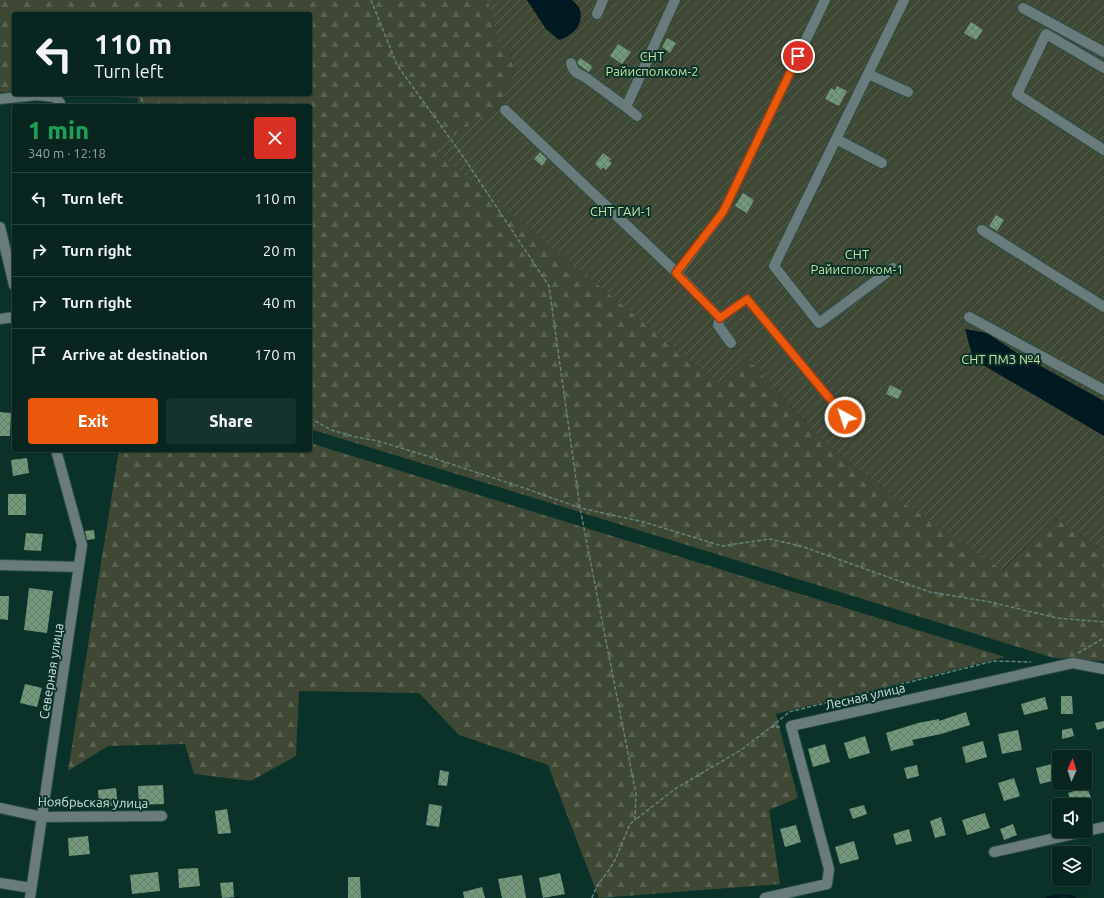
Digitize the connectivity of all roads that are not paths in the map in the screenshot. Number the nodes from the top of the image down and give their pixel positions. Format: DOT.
graph roads {
  1 [pos="603,0"];
  2 [pos="675,0"];
  3 [pos="825,0"];
  4 [pos="904,0"];
  5 [pos="1023,8"];
  6 [pos="597,14"];
  7 [pos="1104,52"];
  8 [pos="571,63"];
  9 [pos="1104,68"];
  10 [pos="868,74"];
  11 [pos="908,92"];
  12 [pos="28,96"];
  13 [pos="49,96"];
  14 [pos="0,99"];
  15 [pos="60,104"];
  16 [pos="626,107"];
  17 [pos="504,110"];
  18 [pos="637,116"];
  19 [pos="836,139"];
  20 [pos="1104,150"];
  21 [pos="882,163"];
  22 [pos="0,227"];
  23 [pos="982,230"];
  24 [pos="893,268"];
  25 [pos="676,273"];
  26 [pos="12,277"];
  27 [pos="1104,307"];
  28 [pos="12,317"];
  29 [pos="720,318"];
  30 [pos="969,318"];
  31 [pos="0,319"];
  32 [pos="732,343"];
  33 [pos="1103,387"];
  34 [pos="845,417"];
  35 [pos="57,452"];
  36 [pos="0,565"];
  37 [pos="79,567"];
  38 [pos="1104,669"];
  39 [pos="0,808"];
  40 [pos="162,816"];
  41 [pos="42,817"];
  42 [pos="1104,827"];
  43 [pos="994,852"];
  44 [pos="0,883"];
  45 [pos="31,893"];
  46 [pos="764,898"];
  1 -- 6 [label="street"];
  2 -- 16 [label="street"];
  3 -- 25 [label="street"];
  4 -- 10 [label="street"];
  5 -- 7 [label="street"];
  8 -- 16 [label="street"];
  9 -- 20 [label="street"];
  10 -- 11 [label="street"];
  10 -- 19 [label="street"];
  12 -- 14 [label="street"];
  13 -- 15 [label="street"];
  16 -- 18 [label="street"];
  17 -- 25 [label="street"];
  19 -- 21 [label="street"];
  19 -- 24 [label="street"];
  22 -- 26 [label="street"];
  23 -- 27 [label="street"];
  25 -- 29 [label="street"];
  28 -- 31 [label="street"];
  29 -- 32 [label="street"];
  29 -- 34 [label="street"];
  30 -- 33 [label="street"];
  35 -- 37 [label="street, Северная улица"];
  36 -- 37 [label="street"];
  37 -- 41 [label="street, Северная улица"];
  38 -- 46 [label="street, Лесная улица"];
  39 -- 41 [label="street, Ноябрьская улица"];
  40 -- 41 [label="street, Ноябрьская улица"];
  41 -- 45 [label="street, Северная улица"];
  42 -- 43 [label="street"];
  44 -- 45 [label="street"];
}
